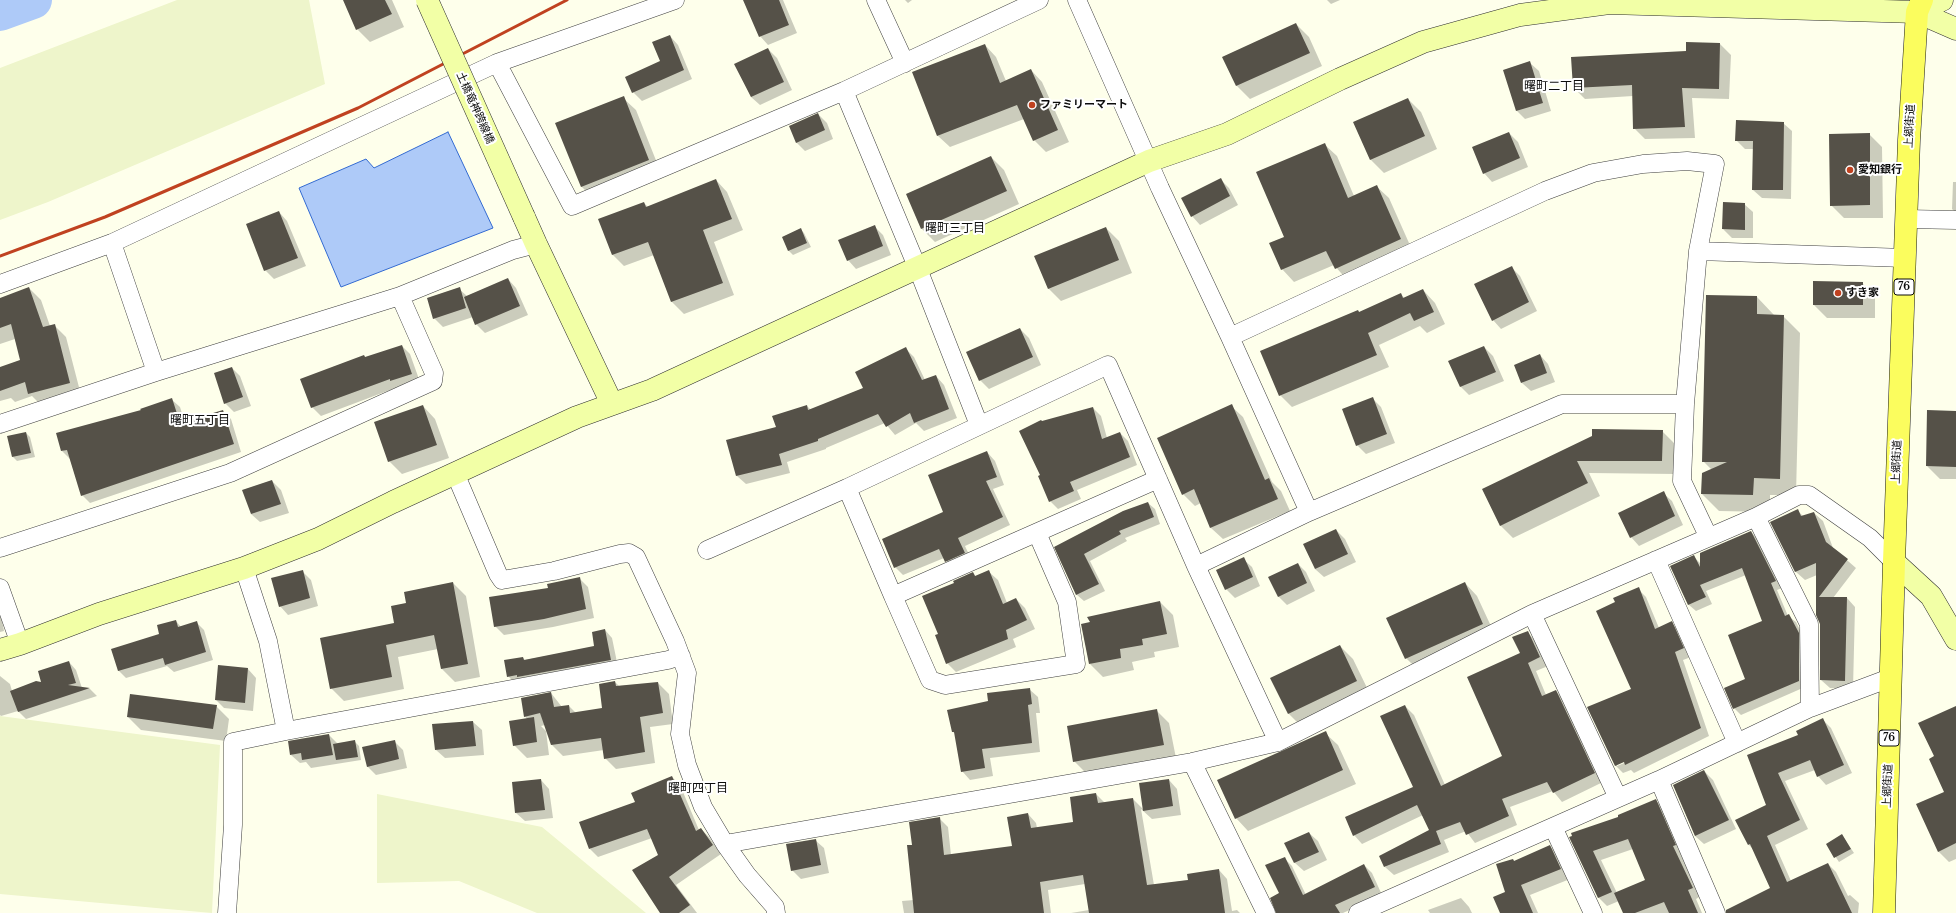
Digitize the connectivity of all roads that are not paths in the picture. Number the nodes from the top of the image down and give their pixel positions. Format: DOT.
graph roads {
  1 [pos="426,0"];
  2 [pos="674,0"];
  3 [pos="876,0"];
  4 [pos="1039,0"];
  5 [pos="1077,0"];
  6 [pos="1942,0"];
  7 [pos="1917,4"];
  8 [pos="1518,8"];
  9 [pos="1956,29"];
  10 [pos="497,62"];
  11 [pos="905,62"];
  12 [pos="844,91"];
  13 [pos="1150,161"];
  14 [pos="1907,219"];
  15 [pos="1956,220"];
  16 [pos="112,243"];
  17 [pos="536,244"];
  18 [pos="1698,251"];
  19 [pos="1905,258"];
  20 [pos="918,269"];
  21 [pos="0,284"];
  22 [pos="400,296"];
  23 [pos="1230,337"];
  24 [pos="156,372"];
  25 [pos="612,404"];
  26 [pos="1685,404"];
  27 [pos="0,424"];
  28 [pos="979,425"];
  29 [pos="455,473"];
  30 [pos="1158,479"];
  31 [pos="847,488"];
  32 [pos="1309,512"];
  33 [pos="1756,517"];
  34 [pos="1037,533"];
  35 [pos="1708,536"];
  36 [pos="0,548"];
  37 [pos="708,550"];
  38 [pos="1656,560"];
  39 [pos="1894,562"];
  40 [pos="1196,566"];
  41 [pos="244,568"];
  42 [pos="0,588"];
  43 [pos="893,596"];
  44 [pos="1532,614"];
  45 [pos="1956,639"];
  46 [pos="10,647"];
  47 [pos="681,656"];
  48 [pos="1890,678"];
  49 [pos="1810,708"];
  50 [pos="286,731"];
  51 [pos="1278,742"];
  52 [pos="1737,743"];
  53 [pos="1192,762"];
  54 [pos="1659,780"];
  55 [pos="1618,798"];
  56 [pos="1553,827"];
  57 [pos="725,844"];
  58 [pos="227,913"];
  59 [pos="776,913"];
  60 [pos="1266,913"];
  61 [pos="1358,913"];
  62 [pos="1593,913"];
  63 [pos="1716,913"];
  64 [pos="1884,913"];
  1 -- 17 [label="street, 土橋竜神跨線橋, bridge"];
  2 -- 10 [label="street"];
  3 -- 11 [label="street"];
  4 -- 11 [label="street"];
  5 -- 13 [label="street"];
  6 -- 7 [label="street"];
  7 -- 8 [label="street"];
  7 -- 9 [label="street"];
  7 -- 14 [label="main road, 上郷街道 / 76"];
  8 -- 13 [label="street"];
  10 -- 12 [label="street"];
  10 -- 16 [label="street"];
  11 -- 12 [label="street"];
  12 -- 20 [label="street"];
  13 -- 20 [label="street"];
  13 -- 23 [label="street"];
  14 -- 15 [label="street"];
  14 -- 19 [label="main road, 上郷街道 / 76"];
  16 -- 21 [label="street"];
  16 -- 24 [label="street"];
  17 -- 22 [label="street"];
  17 -- 25 [label="street, 土橋竜神跨線橋"];
  18 -- 19 [label="street"];
  18 -- 23 [label="street"];
  18 -- 26 [label="street"];
  19 -- 39 [label="main road, 上郷街道 / 76"];
  20 -- 25 [label="street"];
  20 -- 28 [label="street"];
  22 -- 24 [label="street"];
  22 -- 36 [label="street"];
  23 -- 32 [label="street"];
  24 -- 27 [label="street"];
  25 -- 29 [label="street"];
  26 -- 32 [label="street"];
  26 -- 35 [label="street"];
  28 -- 30 [label="street"];
  28 -- 31 [label="street"];
  29 -- 41 [label="street"];
  29 -- 47 [label="street"];
  30 -- 34 [label="street"];
  30 -- 40 [label="street"];
  31 -- 37 [label="street"];
  31 -- 43 [label="street"];
  32 -- 40 [label="street"];
  33 -- 35 [label="street"];
  33 -- 39 [label="street"];
  33 -- 49 [label="street"];
  34 -- 43 [label="street"];
  34 -- 43 [label="street"];
  35 -- 38 [label="street"];
  38 -- 44 [label="street"];
  38 -- 52 [label="street"];
  39 -- 45 [label="street"];
  39 -- 48 [label="main road, 上郷街道 / 76"];
  40 -- 51 [label="street"];
  41 -- 46 [label="street"];
  41 -- 50 [label="street"];
  42 -- 46 [label="street"];
  44 -- 51 [label="street"];
  44 -- 55 [label="street"];
  47 -- 50 [label="street"];
  47 -- 57 [label="street"];
  48 -- 49 [label="street"];
  48 -- 64 [label="main road, 上郷街道 / 76"];
  49 -- 52 [label="street"];
  50 -- 58 [label="street"];
  51 -- 53 [label="street"];
  52 -- 54 [label="street"];
  53 -- 57 [label="street"];
  53 -- 60 [label="street"];
  54 -- 55 [label="street"];
  54 -- 63 [label="street"];
  55 -- 56 [label="street"];
  56 -- 61 [label="street"];
  56 -- 62 [label="street"];
  57 -- 59 [label="street"];
}
